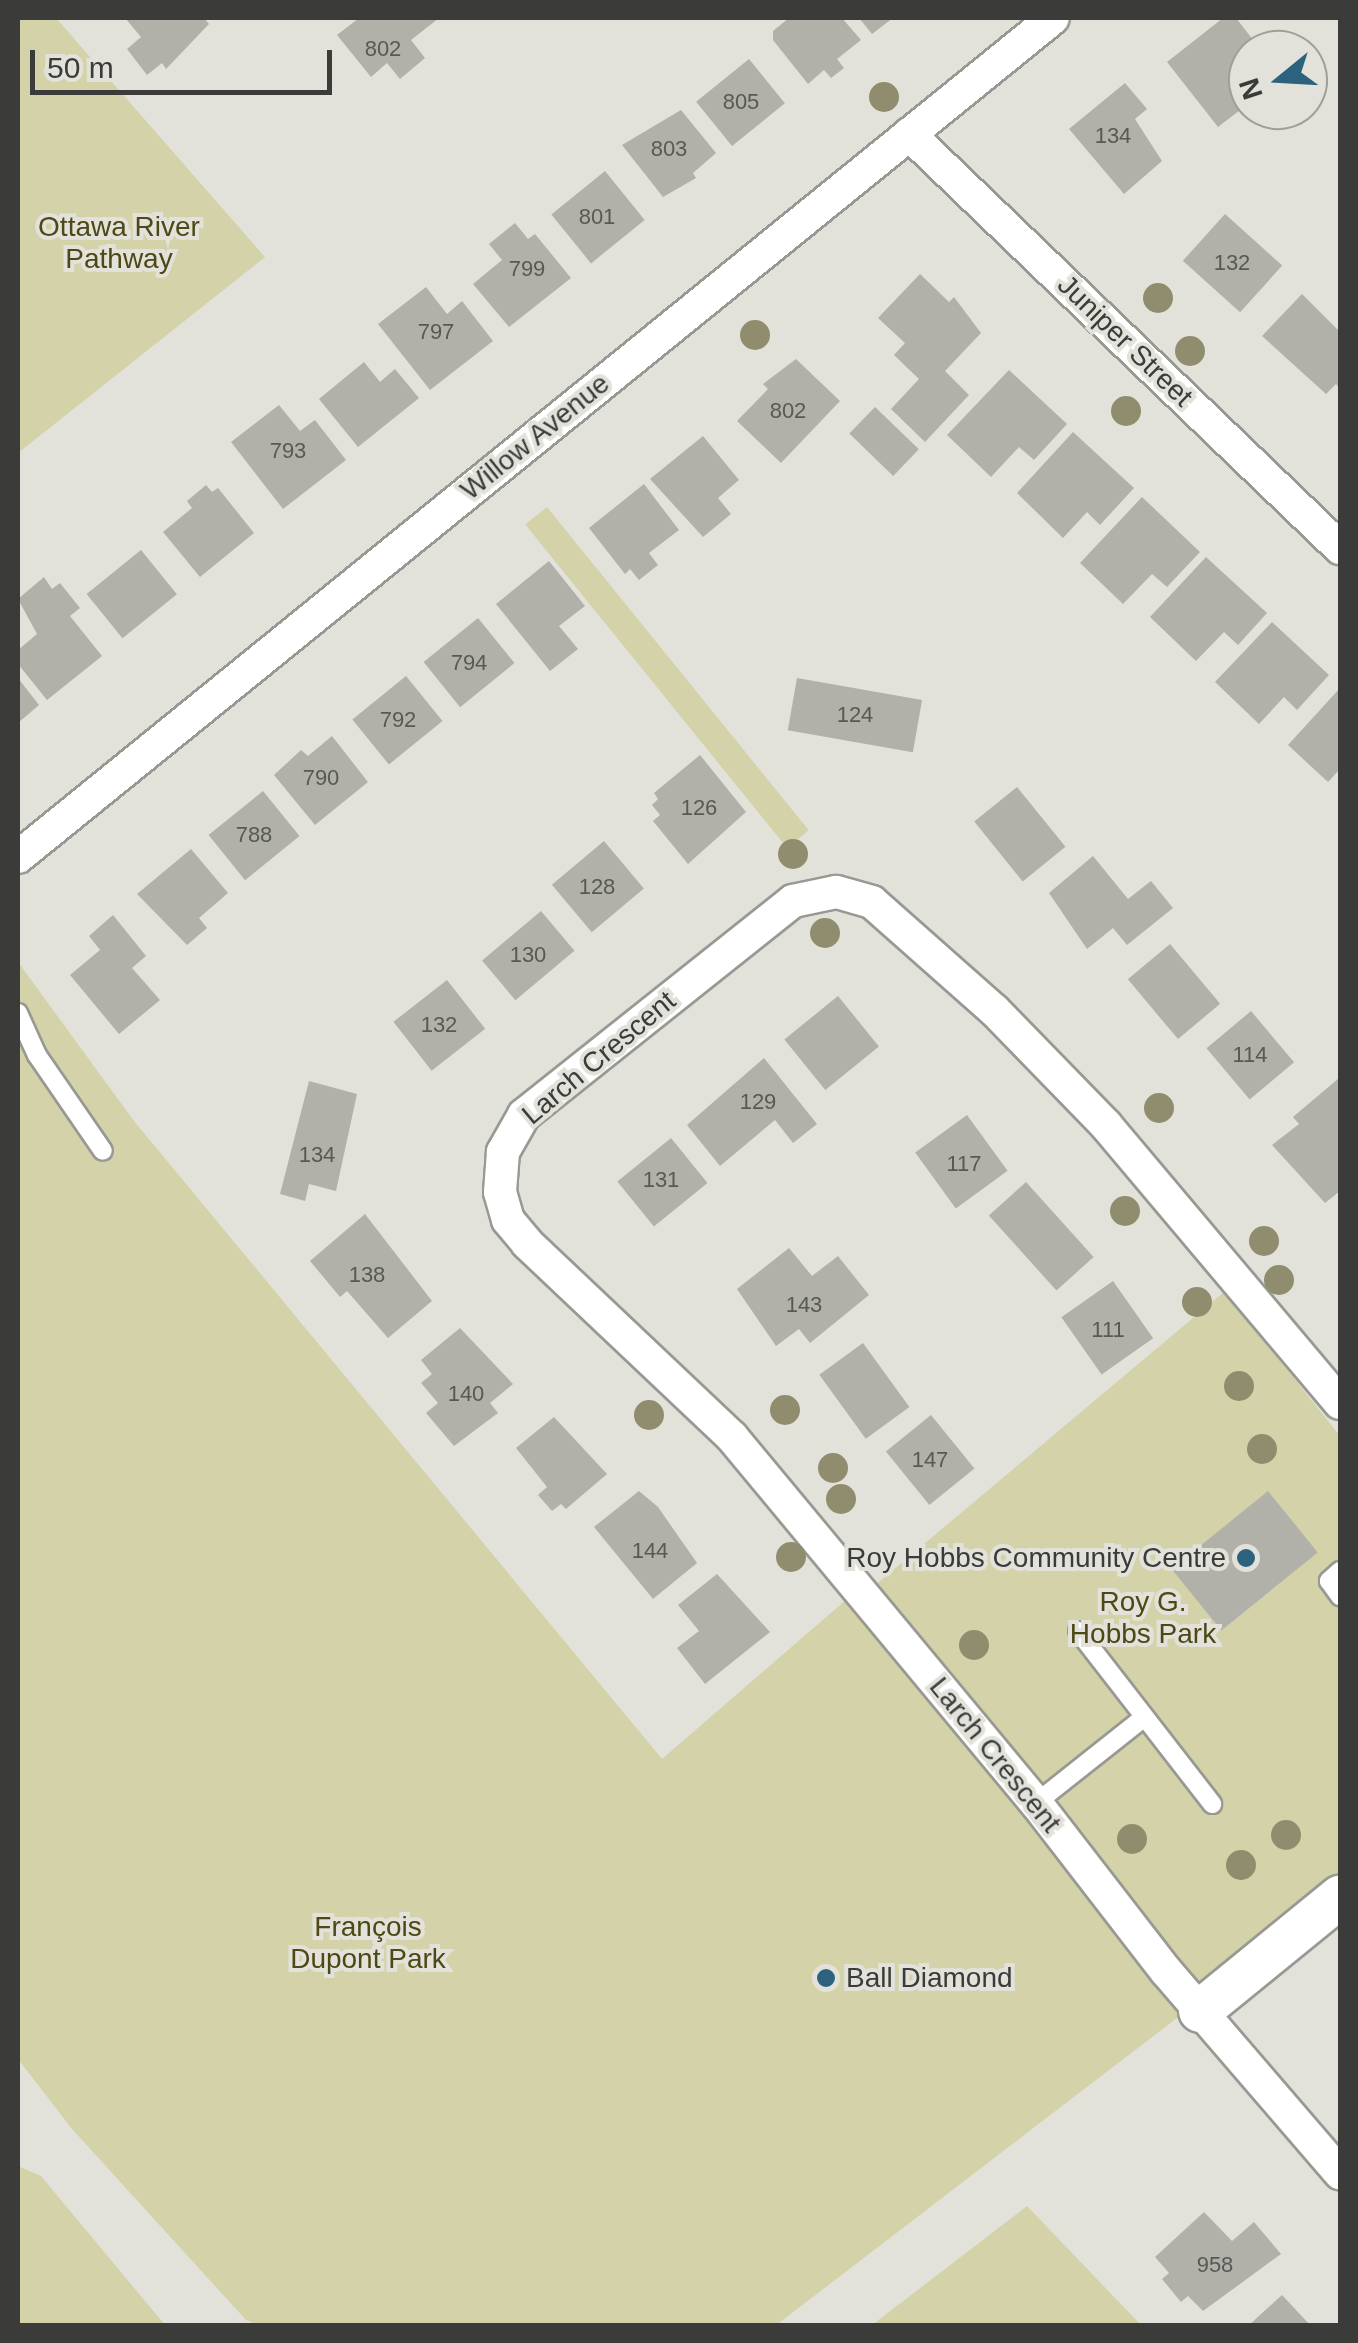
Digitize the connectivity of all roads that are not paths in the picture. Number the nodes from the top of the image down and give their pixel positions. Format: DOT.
graph roads {
  1 [pos="1053,18"];
  2 [pos="909,134"];
  3 [pos="1340,548"];
  4 [pos="18,857"];
  5 [pos="18,1013"];
  6 [pos="103,1151"];
  7 [pos="1340,1403"];
  8 [pos="1340,1571"];
  9 [pos="1340,1596"];
  10 [pos="1078,1631"];
  11 [pos="1142,1720"];
  12 [pos="1036,1803"];
  13 [pos="1212,1804"];
  14 [pos="1340,1897"];
  15 [pos="1200,2011"];
  16 [pos="1340,2173"];
  1 -- 2 [label="street, Willow Avenue"];
  2 -- 3 [label="street, Juniper Street"];
  2 -- 4 [label="street, Willow Avenue"];
  5 -- 6 [label="lane"];
  7 -- 12 [label="street, Larch Crescent"];
  8 -- 9 [label="lane"];
  10 -- 11 [label="lane"];
  11 -- 12 [label="lane"];
  11 -- 13 [label="lane"];
  12 -- 15 [label="street, Larch Crescent"];
  14 -- 15 [label="street"];
  15 -- 16 [label="street, Larch Crescent"];
}
